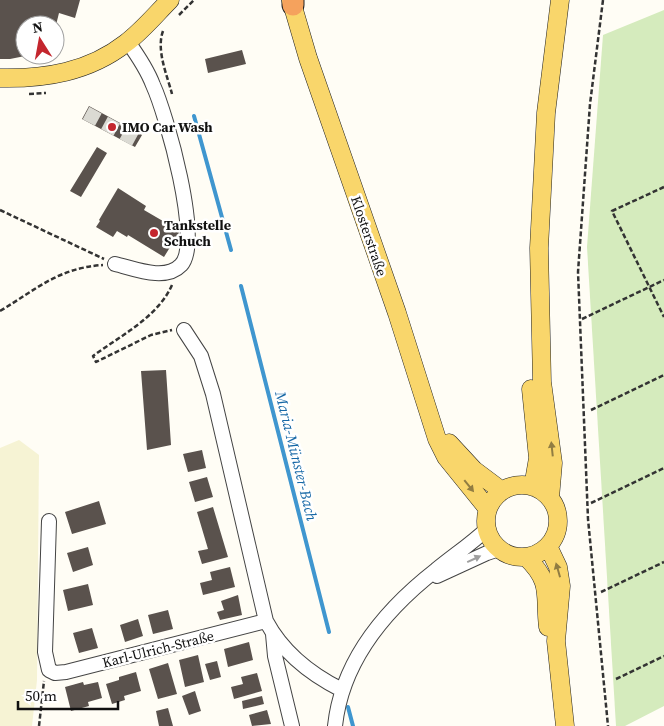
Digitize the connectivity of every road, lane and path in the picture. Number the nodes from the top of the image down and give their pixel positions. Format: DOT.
graph roads {
  1 [pos="170,0"];
  2 [pos="194,0"];
  3 [pos="550,0"];
  4 [pos="560,0"];
  5 [pos="603,0"];
  6 [pos="289,1"];
  7 [pos="176,18"];
  8 [pos="163,30"];
  9 [pos="128,42"];
  10 [pos="0,78"];
  11 [pos="173,99"];
  12 [pos="664,187"];
  13 [pos="0,210"];
  14 [pos="115,264"];
  15 [pos="181,265"];
  16 [pos="664,280"];
  17 [pos="649,287"];
  18 [pos="0,311"];
  19 [pos="664,317"];
  20 [pos="582,319"];
  21 [pos="184,330"];
  22 [pos="664,375"];
  23 [pos="591,410"];
  24 [pos="429,414"];
  25 [pos="664,468"];
  26 [pos="533,487"];
  27 [pos="502,491"];
  28 [pos="550,498"];
  29 [pos="590,503"];
  30 [pos="488,509"];
  31 [pos="49,522"];
  32 [pos="487,529"];
  33 [pos="548,546"];
  34 [pos="499,549"];
  35 [pos="526,557"];
  36 [pos="664,562"];
  37 [pos="418,585"];
  38 [pos="602,592"];
  39 [pos="266,620"];
  40 [pos="274,634"];
  41 [pos="664,656"];
  42 [pos="49,670"];
  43 [pos="616,679"];
  44 [pos="342,690"];
  45 [pos="39,726"];
  46 [pos="292,726"];
  47 [pos="335,726"];
  48 [pos="558,726"];
  49 [pos="565,726"];
  50 [pos="608,726"];
  1 -- 9 [label="main road"];
  2 -- 7 [label="path"];
  3 -- 26 [label="main road"];
  28 -- 4 [label="main road, one-way"];
  5 -- 50 [label="path"];
  6 -- 24 [label="main road, Klosterstraße"];
  8 -- 11 [label="path"];
  9 -- 10 [label="main road"];
  9 -- 15 [label="street"];
  12 -- 17 [label="path"];
  13 -- 14 [label="path"];
  14 -- 15 [label="street"];
  14 -- 18 [label="path"];
  15 -- 21 [label="path"];
  16 -- 17 [label="path"];
  17 -- 19 [label="path"];
  17 -- 20 [label="path"];
  21 -- 39 [label="street"];
  22 -- 23 [label="path"];
  24 -- 27 [label="main road, Klosterstraße"];
  24 -- 30 [label="main road, Klosterstraße, one-way"];
  25 -- 29 [label="path"];
  26 -- 27 [label="main road"];
  26 -- 28 [label="main road"];
  27 -- 30 [label="main road"];
  28 -- 33 [label="main road"];
  30 -- 32 [label="main road"];
  31 -- 42 [label="street"];
  32 -- 34 [label="main road"];
  32 -- 37 [label="street"];
  33 -- 35 [label="main road"];
  49 -- 33 [label="main road, one-way"];
  34 -- 35 [label="main road"];
  37 -- 34 [label="street, one-way"];
  35 -- 48 [label="main road"];
  36 -- 38 [label="path"];
  37 -- 44 [label="street"];
  39 -- 40 [label="street"];
  39 -- 42 [label="street, Karl-Ulrich-Straße"];
  40 -- 44 [label="street"];
  40 -- 46 [label="street"];
  41 -- 43 [label="path"];
  42 -- 45 [label="path"];
  44 -- 47 [label="street"];
}
